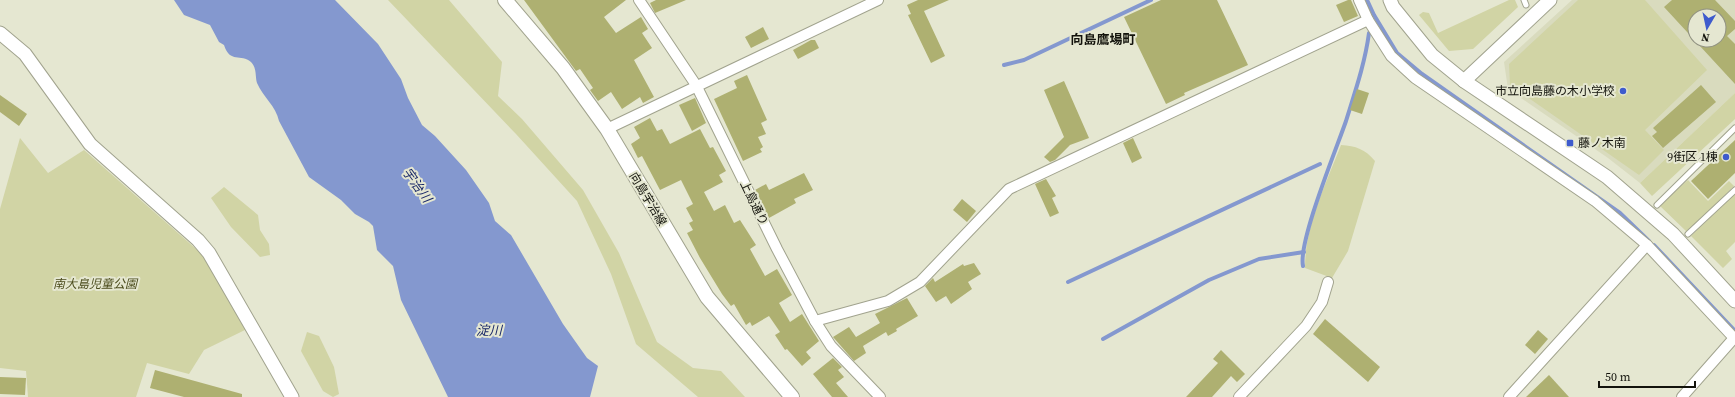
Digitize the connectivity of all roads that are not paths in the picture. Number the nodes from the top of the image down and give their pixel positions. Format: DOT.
graph roads {
  1 [pos="505,0"];
  2 [pos="639,0"];
  3 [pos="878,0"];
  4 [pos="1359,0"];
  5 [pos="1390,0"];
  6 [pos="1550,0"];
  7 [pos="1368,20"];
  8 [pos="0,33"];
  9 [pos="1464,81"];
  10 [pos="696,85"];
  11 [pos="1735,128"];
  12 [pos="607,129"];
  13 [pos="1735,190"];
  14 [pos="1657,205"];
  15 [pos="1688,234"];
  16 [pos="1647,245"];
  17 [pos="1328,282"];
  18 [pos="1735,301"];
  19 [pos="815,321"];
  20 [pos="1734,338"];
  21 [pos="292,397"];
  22 [pos="792,397"];
  23 [pos="880,397"];
  24 [pos="1239,397"];
  25 [pos="1509,397"];
  26 [pos="1682,397"];
  1 -- 12 [label="main road, 向島宇治線"];
  2 -- 10 [label="street, 上島通り"];
  3 -- 10 [label="street"];
  4 -- 7 [label="street"];
  5 -- 9 [label="street"];
  6 -- 9 [label="street"];
  7 -- 16 [label="street"];
  7 -- 19 [label="street"];
  8 -- 21 [label="street"];
  9 -- 18 [label="street"];
  10 -- 12 [label="street"];
  10 -- 19 [label="street, 上島通り"];
  11 -- 14 [label="lane"];
  12 -- 22 [label="main road, 向島宇治線"];
  13 -- 15 [label="lane"];
  16 -- 20 [label="street"];
  16 -- 25 [label="street"];
  17 -- 24 [label="street"];
  19 -- 23 [label="street, 上島通り"];
  20 -- 26 [label="street"];
}
